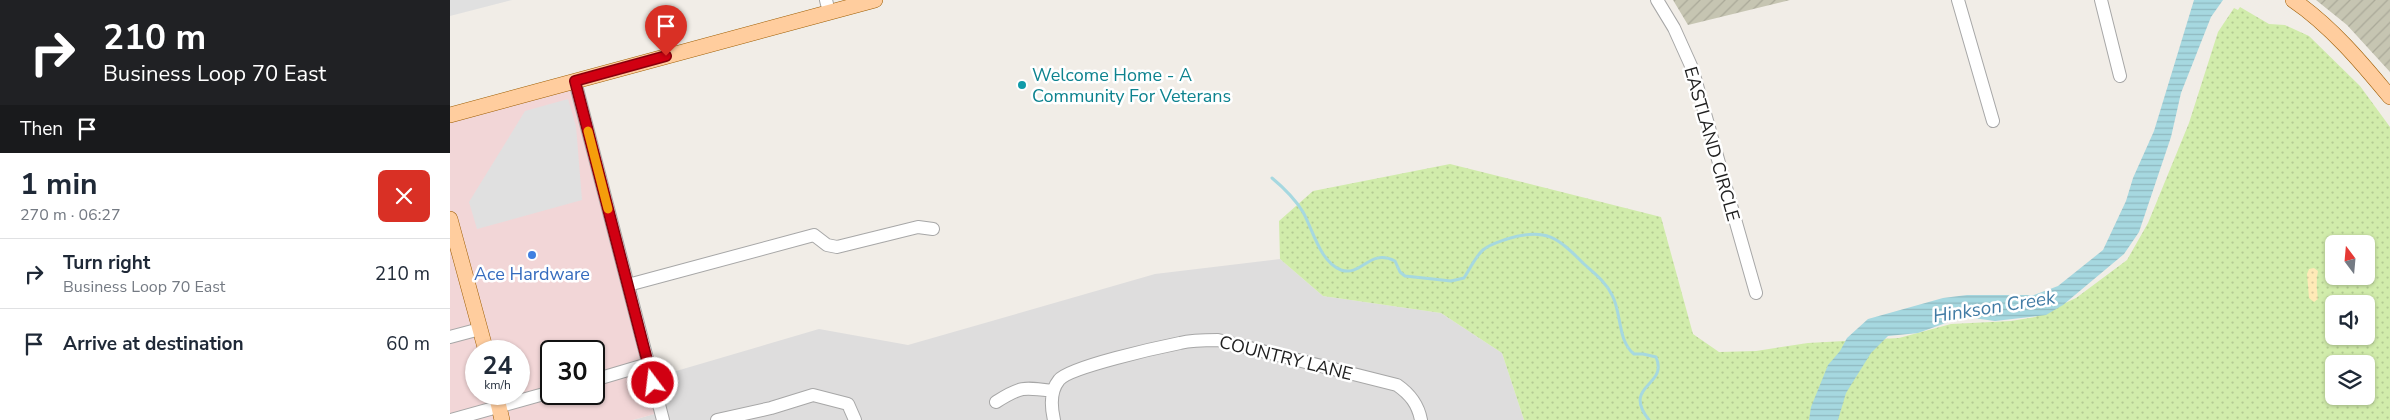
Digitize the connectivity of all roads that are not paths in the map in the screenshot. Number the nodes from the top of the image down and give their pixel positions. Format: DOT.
graph roads {
  1 [pos="875,0"];
  2 [pos="1658,0"];
  3 [pos="1958,0"];
  4 [pos="2101,0"];
  5 [pos="2293,0"];
  6 [pos="827,6"];
  7 [pos="2120,76"];
  8 [pos="575,81"];
  9 [pos="2390,97"];
  10 [pos="450,116"];
  11 [pos="1993,122"];
  12 [pos="450,219"];
  13 [pos="933,229"];
  14 [pos="628,286"];
  15 [pos="1756,293"];
  16 [pos="480,329"];
  17 [pos="450,337"];
  18 [pos="483,340"];
  19 [pos="648,364"];
  20 [pos="605,377"];
  21 [pos="1053,391"];
  22 [pos="540,395"];
  23 [pos="996,402"];
  24 [pos="499,407"];
  25 [pos="452,420"];
  26 [pos="662,420"];
  27 [pos="717,420"];
  28 [pos="855,420"];
  29 [pos="1054,420"];
  30 [pos="1422,420"];
  1 -- 6 [label="main road"];
  2 -- 15 [label="street, EASTLAND CIRCLE"];
  3 -- 11 [label="street"];
  4 -- 7 [label="street"];
  5 -- 9 [label="main road"];
  6 -- 8 [label="main road"];
  8 -- 10 [label="main road"];
  8 -- 14 [label="street"];
  12 -- 16 [label="main road"];
  13 -- 14 [label="street"];
  14 -- 19 [label="street"];
  16 -- 17 [label="street"];
  16 -- 18 [label="main road"];
  19 -- 20 [label="street"];
  19 -- 26 [label="street"];
  21 -- 23 [label="street"];
  21 -- 29 [label="street"];
  21 -- 30 [label="street, COUNTRY LANE"];
  22 -- 24 [label="street"];
  24 -- 25 [label="street"];
  27 -- 28 [label="street"];
}
